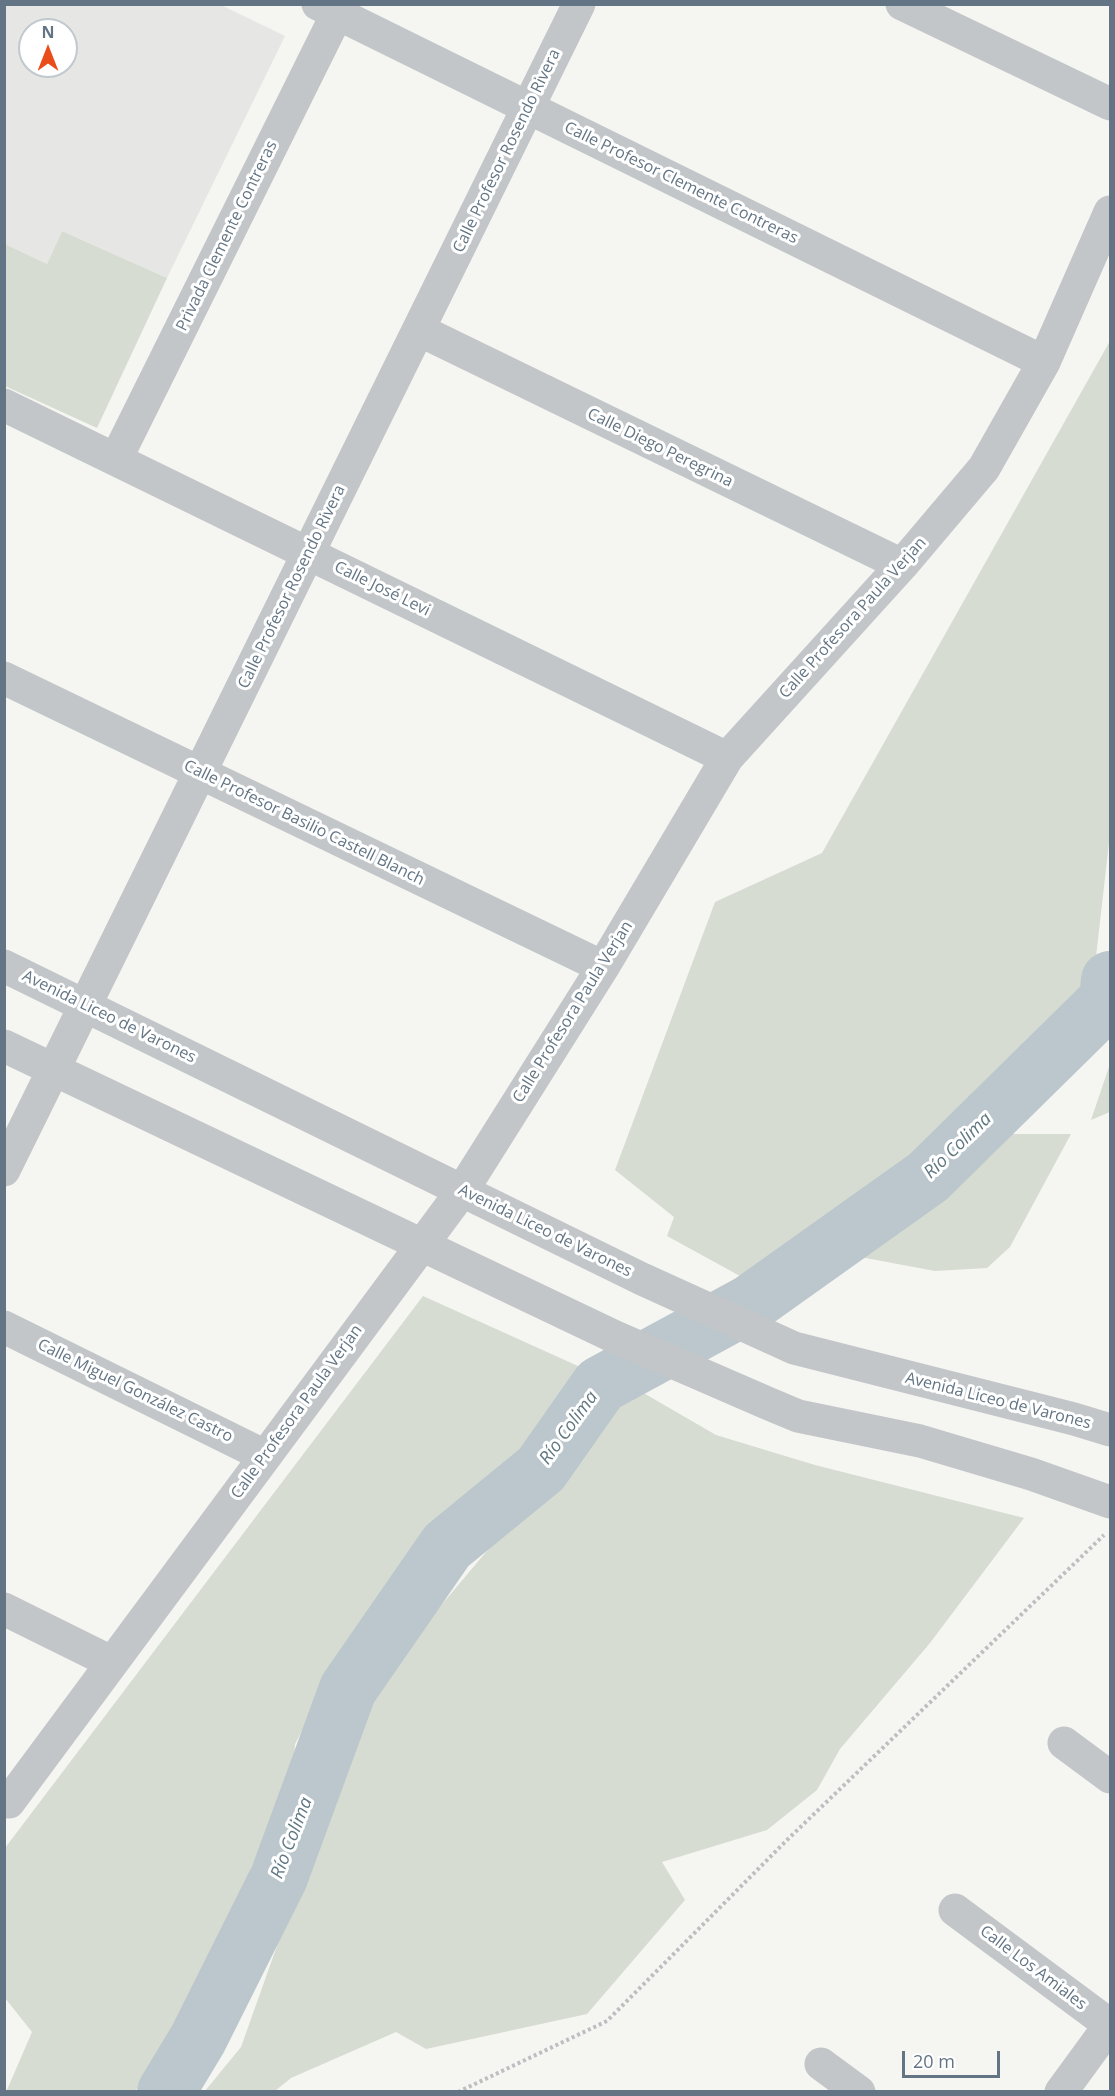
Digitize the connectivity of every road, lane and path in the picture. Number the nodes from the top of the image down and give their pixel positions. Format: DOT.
graph roads {
  1 [pos="579,4"];
  2 [pos="902,4"];
  3 [pos="328,9"];
  4 [pos="1110,104"];
  5 [pos="528,108"];
  6 [pos="1110,212"];
  7 [pos="419,330"];
  8 [pos="1044,362"];
  9 [pos="4,405"];
  10 [pos="116,459"];
  11 [pos="309,554"];
  12 [pos="902,565"];
  13 [pos="4,678"];
  14 [pos="727,758"];
  15 [pos="200,773"];
  16 [pos="4,966"];
  17 [pos="603,967"];
  18 [pos="86,1006"];
  19 [pos="4,1046"];
  20 [pos="54,1069"];
  21 [pos="4,1170"];
  22 [pos="462,1191"];
  23 [pos="421,1244"];
  24 [pos="4,1327"];
  25 [pos="1110,1430"];
  26 [pos="265,1456"];
  27 [pos="1110,1502"];
  28 [pos="1110,1529"];
  29 [pos="4,1609"];
  30 [pos="111,1662"];
  31 [pos="1064,1743"];
  32 [pos="1110,1777"];
  33 [pos="7,1802"];
  34 [pos="955,1910"];
  35 [pos="1110,2025"];
  36 [pos="821,2064"];
  37 [pos="458,2091"];
  38 [pos="859,2091"];
  39 [pos="1061,2091"];
  1 -- 5 [label="street, Calle Profesor Rosendo Rivera"];
  2 -- 4 [label="street"];
  3 -- 5 [label="street, Calle Profesor Clemente Contreras"];
  3 -- 10 [label="street, Privada Clemente Contreras"];
  5 -- 7 [label="street, Calle Profesor Rosendo Rivera"];
  5 -- 8 [label="street, Calle Profesor Clemente Contreras"];
  6 -- 8 [label="street, Calle Profesora Paula Verjan"];
  7 -- 11 [label="street, Calle Profesor Rosendo Rivera"];
  7 -- 12 [label="street, Calle Diego Peregrina"];
  8 -- 12 [label="street, Calle Profesora Paula Verjan"];
  9 -- 10 [label="street, Calle José Levi"];
  10 -- 11 [label="street, Calle José Levi"];
  11 -- 14 [label="street, Calle José Levi"];
  11 -- 15 [label="street, Calle Profesor Rosendo Rivera"];
  12 -- 14 [label="street, Calle Profesora Paula Verjan"];
  13 -- 15 [label="street, Calle Profesor Basilio Castell Blanch"];
  14 -- 17 [label="street, Calle Profesora Paula Verjan"];
  15 -- 17 [label="street, Calle Profesor Basilio Castell Blanch"];
  15 -- 18 [label="street, Calle Profesor Rosendo Rivera"];
  16 -- 18 [label="street, Avenida Liceo de Varones"];
  17 -- 22 [label="street, Calle Profesora Paula Verjan"];
  18 -- 20 [label="street, Calle Profesor Rosendo Rivera"];
  18 -- 22 [label="street, Avenida Liceo de Varones"];
  19 -- 20 [label="street"];
  20 -- 21 [label="street, Calle Profesor Rosendo Rivera"];
  20 -- 23 [label="street"];
  22 -- 23 [label="street, Calle Profesora Paula Verjan"];
  22 -- 25 [label="street, Avenida Liceo de Varones"];
  23 -- 26 [label="street, Calle Profesora Paula Verjan"];
  23 -- 27 [label="street"];
  24 -- 26 [label="street, Calle Miguel González Castro"];
  26 -- 30 [label="street, Calle Profesora Paula Verjan"];
  28 -- 37 [label="path"];
  29 -- 30 [label="street"];
  30 -- 33 [label="street, Calle Profesora Paula Verjan"];
  31 -- 32 [label="street"];
  34 -- 35 [label="street, Calle Los Amiales"];
  35 -- 39 [label="street"];
  36 -- 38 [label="street"];
}
